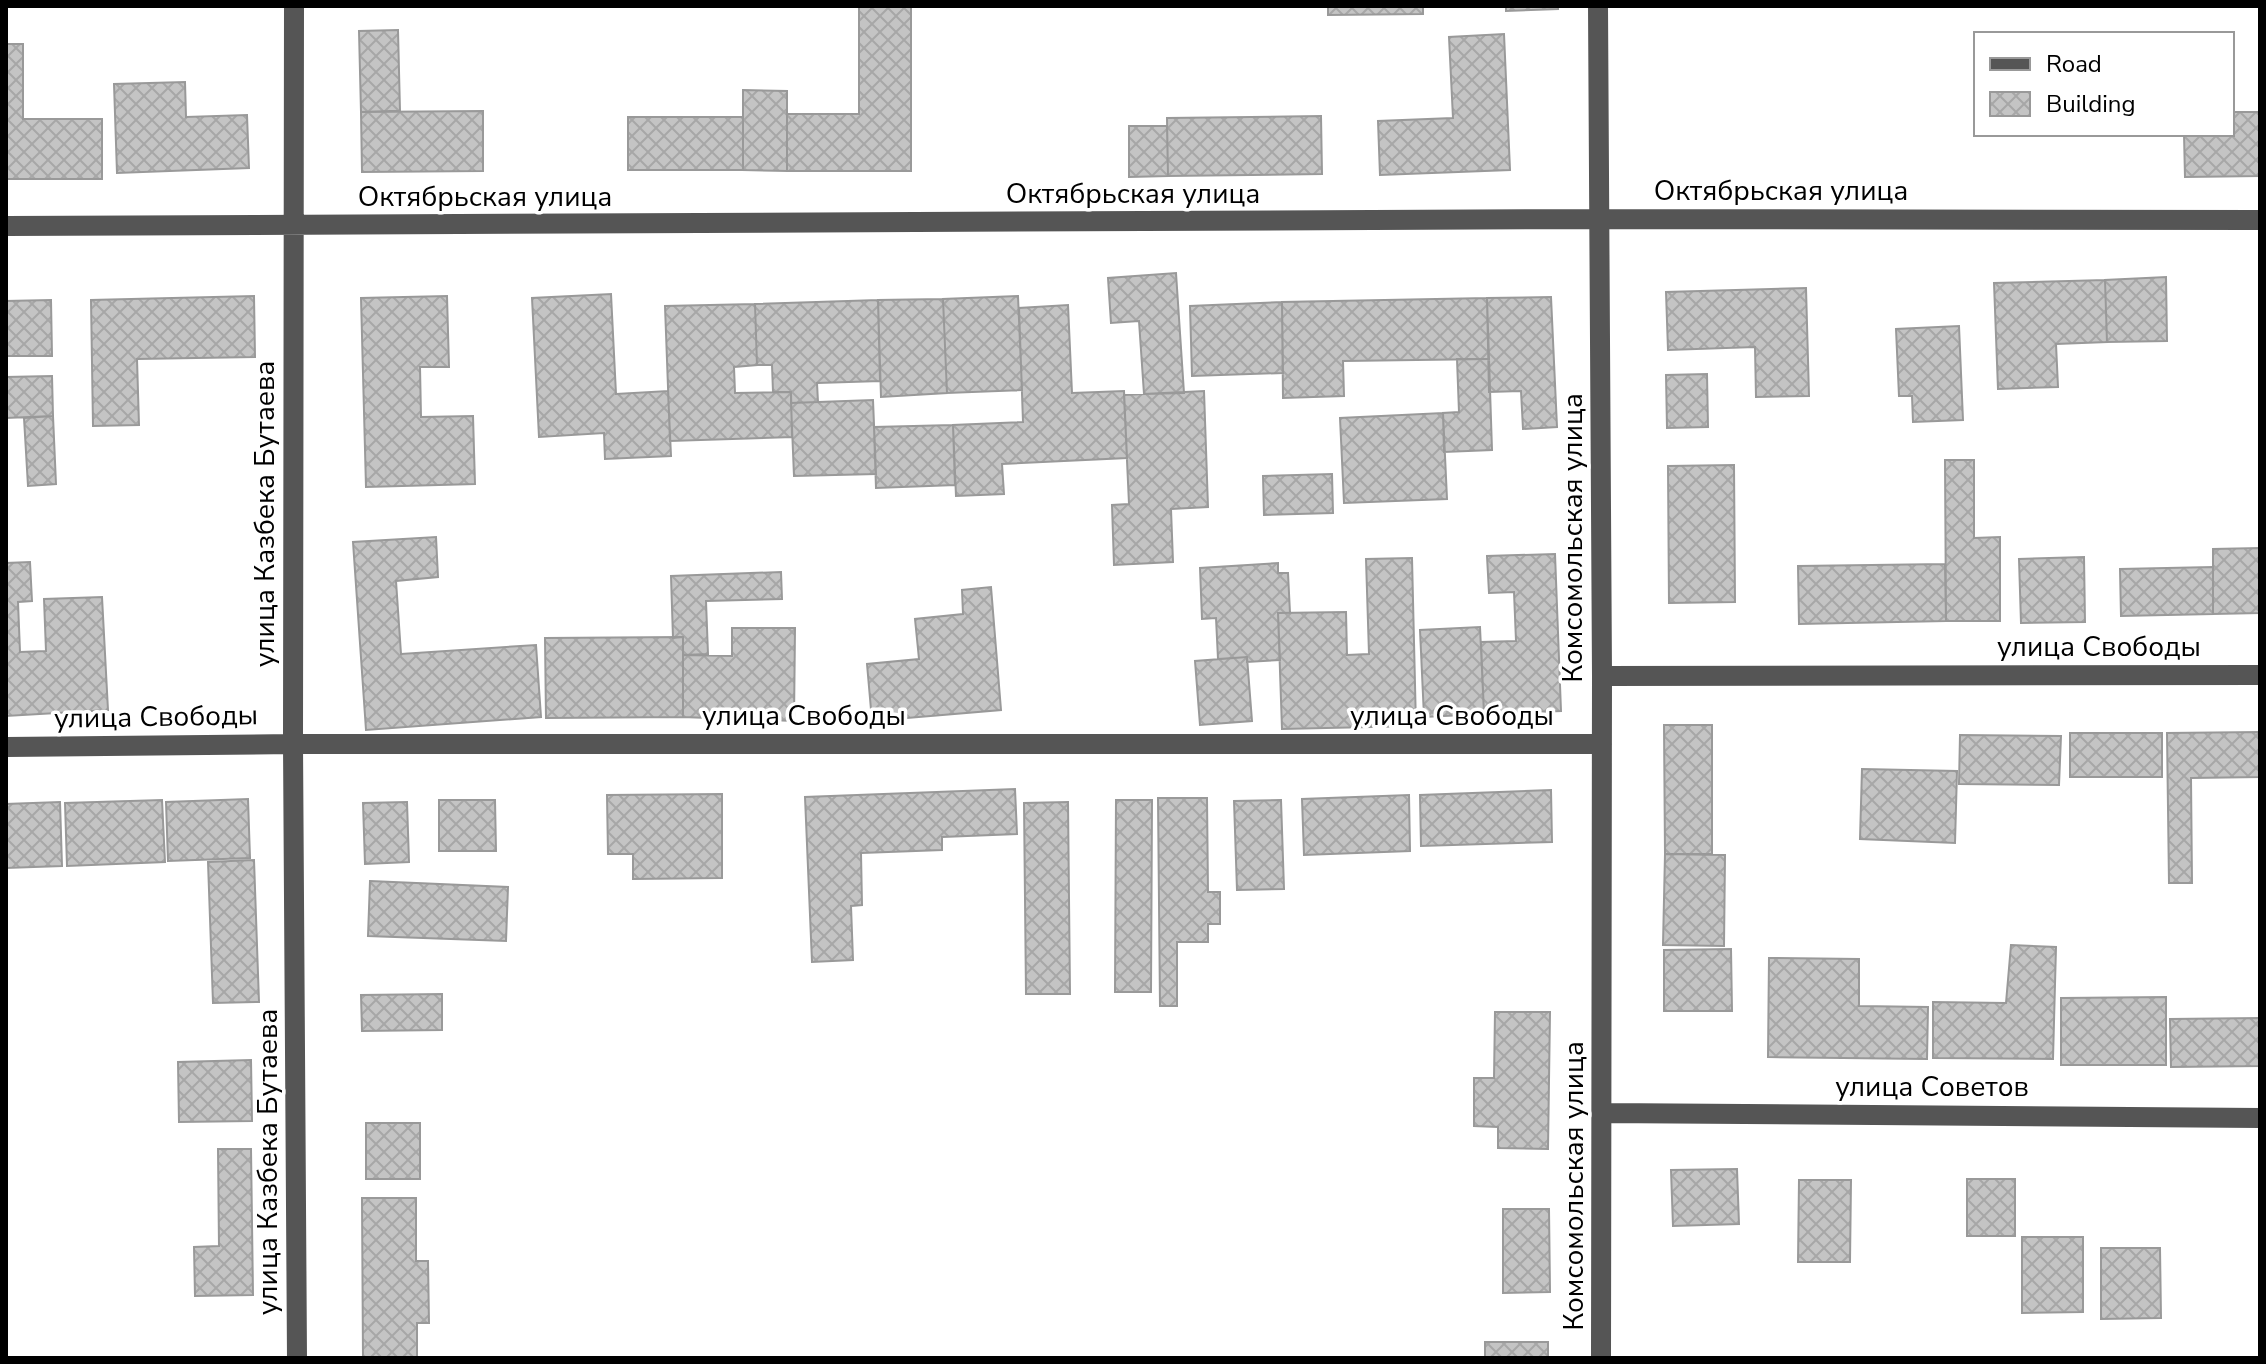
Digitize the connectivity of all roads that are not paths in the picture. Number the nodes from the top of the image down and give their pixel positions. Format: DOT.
graph roads {
  1 [pos="294,6"];
  2 [pos="1598,6"];
  3 [pos="1599,219"];
  4 [pos="2260,220"];
  5 [pos="6,226"];
  6 [pos="293,226"];
  7 [pos="2260,675"];
  8 [pos="1602,676"];
  9 [pos="293,744"];
  10 [pos="1602,744"];
  11 [pos="6,747"];
  12 [pos="1603,1113"];
  13 [pos="2260,1118"];
  14 [pos="297,1358"];
  15 [pos="1601,1358"];
  1 -- 6 [label="street, улица Казбека Бутаева"];
  2 -- 3 [label="street, Комсомольская улица"];
  3 -- 4 [label="street, Октябрьская улица"];
  3 -- 6 [label="street, Октябрьская улица"];
  3 -- 8 [label="street, Комсомольская улица"];
  5 -- 6 [label="street, Октябрьская улица"];
  6 -- 9 [label="street, улица Казбека Бутаева"];
  7 -- 8 [label="street, улица Свободы"];
  8 -- 10 [label="street, Комсомольская улица"];
  9 -- 10 [label="street, улица Свободы"];
  9 -- 11 [label="street, улица Свободы"];
  9 -- 14 [label="street, улица Казбека Бутаева"];
  10 -- 12 [label="street, Комсомольская улица"];
  12 -- 13 [label="street, улица Советов"];
  12 -- 15 [label="street, Комсомольская улица"];
}
